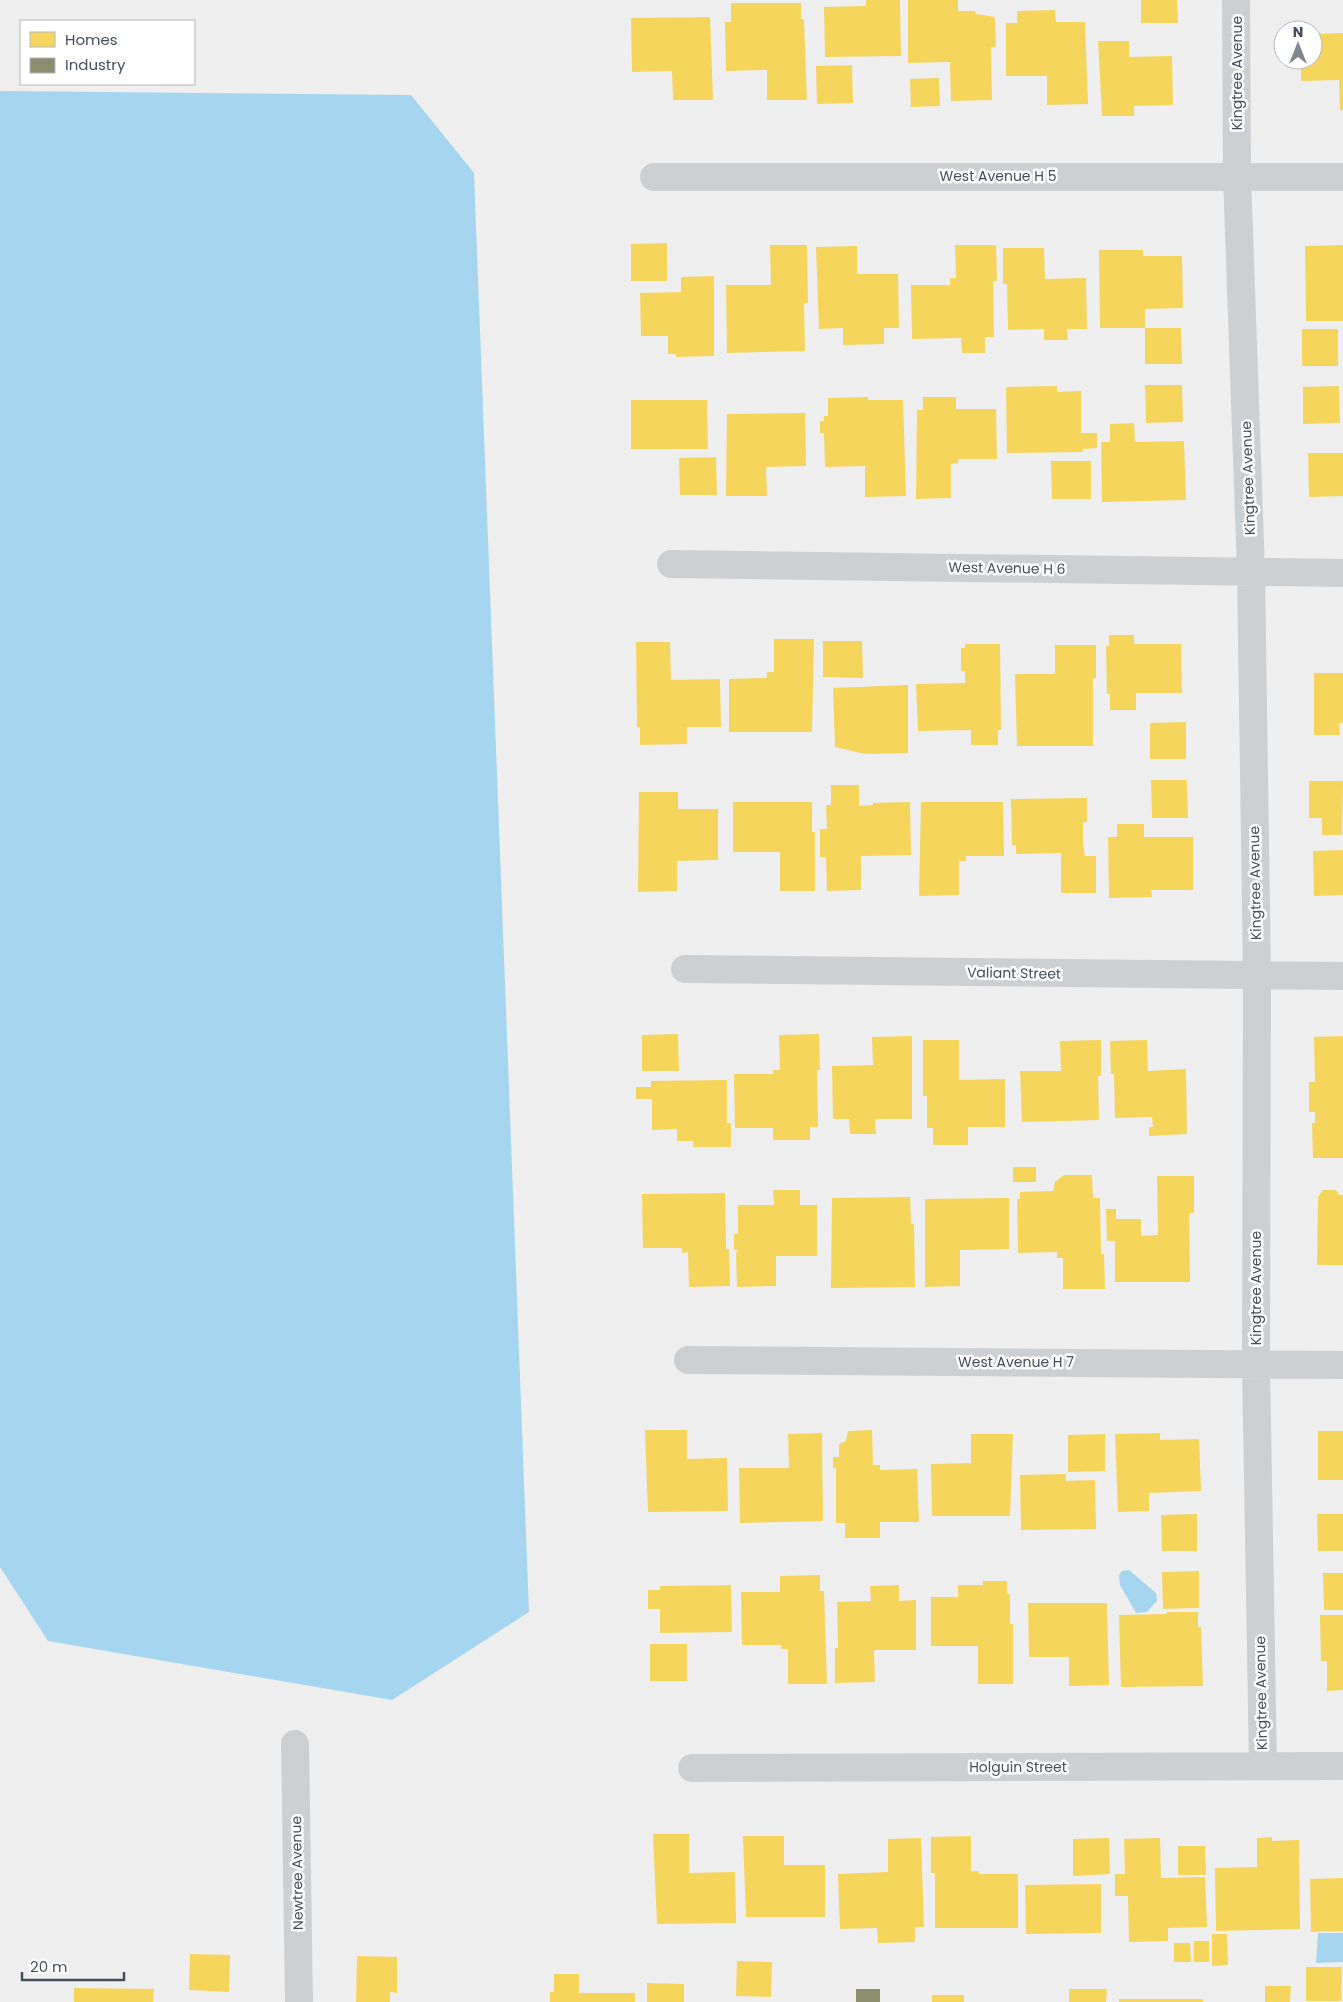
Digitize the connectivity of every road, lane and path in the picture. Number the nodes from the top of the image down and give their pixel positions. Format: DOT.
graph roads {
  1 [pos="1236,0"];
  2 [pos="1237,176"];
  3 [pos="654,177"];
  4 [pos="1343,177"];
  5 [pos="671,564"];
  6 [pos="1251,572"];
  7 [pos="1343,573"];
  8 [pos="685,969"];
  9 [pos="1257,976"];
  10 [pos="1343,976"];
  11 [pos="688,1360"];
  12 [pos="1256,1364"];
  13 [pos="1343,1365"];
  14 [pos="295,1744"];
  15 [pos="1263,1766"];
  16 [pos="1343,1766"];
  17 [pos="692,1768"];
  18 [pos="299,2002"];
  1 -- 2 [label="street, Kingtree Avenue"];
  2 -- 3 [label="street, West Avenue H 5"];
  2 -- 4 [label="street, West Avenue H 5"];
  2 -- 6 [label="street, Kingtree Avenue"];
  5 -- 6 [label="street, West Avenue H 6"];
  6 -- 7 [label="street, West Avenue H 6"];
  6 -- 9 [label="street, Kingtree Avenue"];
  8 -- 9 [label="street, Valiant Street"];
  9 -- 10 [label="street, Valiant Street"];
  9 -- 12 [label="street, Kingtree Avenue"];
  11 -- 12 [label="street, West Avenue H 7"];
  12 -- 13 [label="street, West Avenue H 7"];
  12 -- 15 [label="street, Kingtree Avenue"];
  14 -- 18 [label="street, Newtree Avenue"];
  15 -- 16 [label="street, Holguin Street"];
  15 -- 17 [label="street, Holguin Street"];
}
